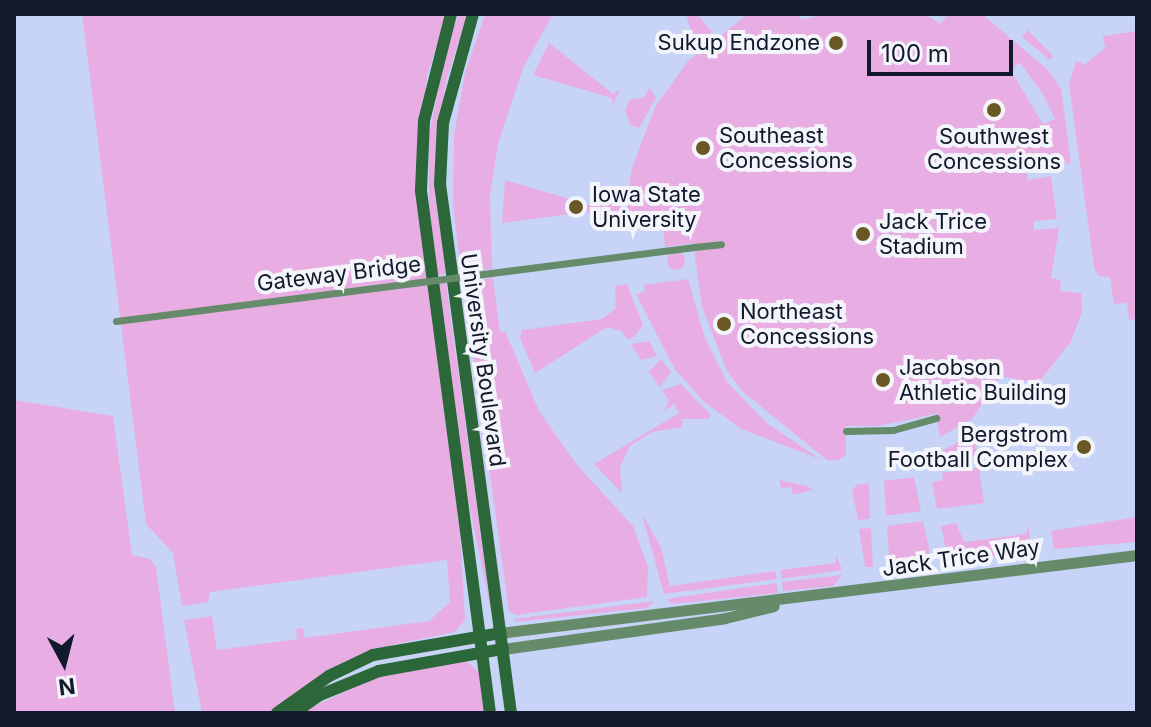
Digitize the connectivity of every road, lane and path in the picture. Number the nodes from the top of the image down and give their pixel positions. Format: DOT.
graph roads {
  1 [pos="451,14"];
  2 [pos="473,14"];
  3 [pos="721,244"];
  4 [pos="116,321"];
  5 [pos="936,418"];
  6 [pos="846,431"];
  7 [pos="1137,555"];
  8 [pos="789,601"];
  9 [pos="500,633"];
  10 [pos="479,635"];
  11 [pos="503,649"];
  12 [pos="481,652"];
  13 [pos="277,713"];
  14 [pos="294,713"];
  15 [pos="490,713"];
  16 [pos="511,713"];
  1 -- 10 [label="main road, University Boulevard"];
  2 -- 9 [label="main road, University Boulevard"];
  3 -- 4 [label="street, Gateway Bridge, bridge"];
  5 -- 6 [label="street"];
  7 -- 8 [label="street, Jack Trice Way"];
  8 -- 9 [label="street, Jack Trice Way"];
  8 -- 11 [label="street, Jack Trice Way"];
  9 -- 10 [label="main road"];
  9 -- 11 [label="main road, University Boulevard"];
  10 -- 12 [label="main road, University Boulevard"];
  10 -- 13 [label="main road"];
  11 -- 12 [label="main road"];
  11 -- 16 [label="main road, University Boulevard"];
  12 -- 14 [label="main road"];
  12 -- 15 [label="main road, University Boulevard"];
}
